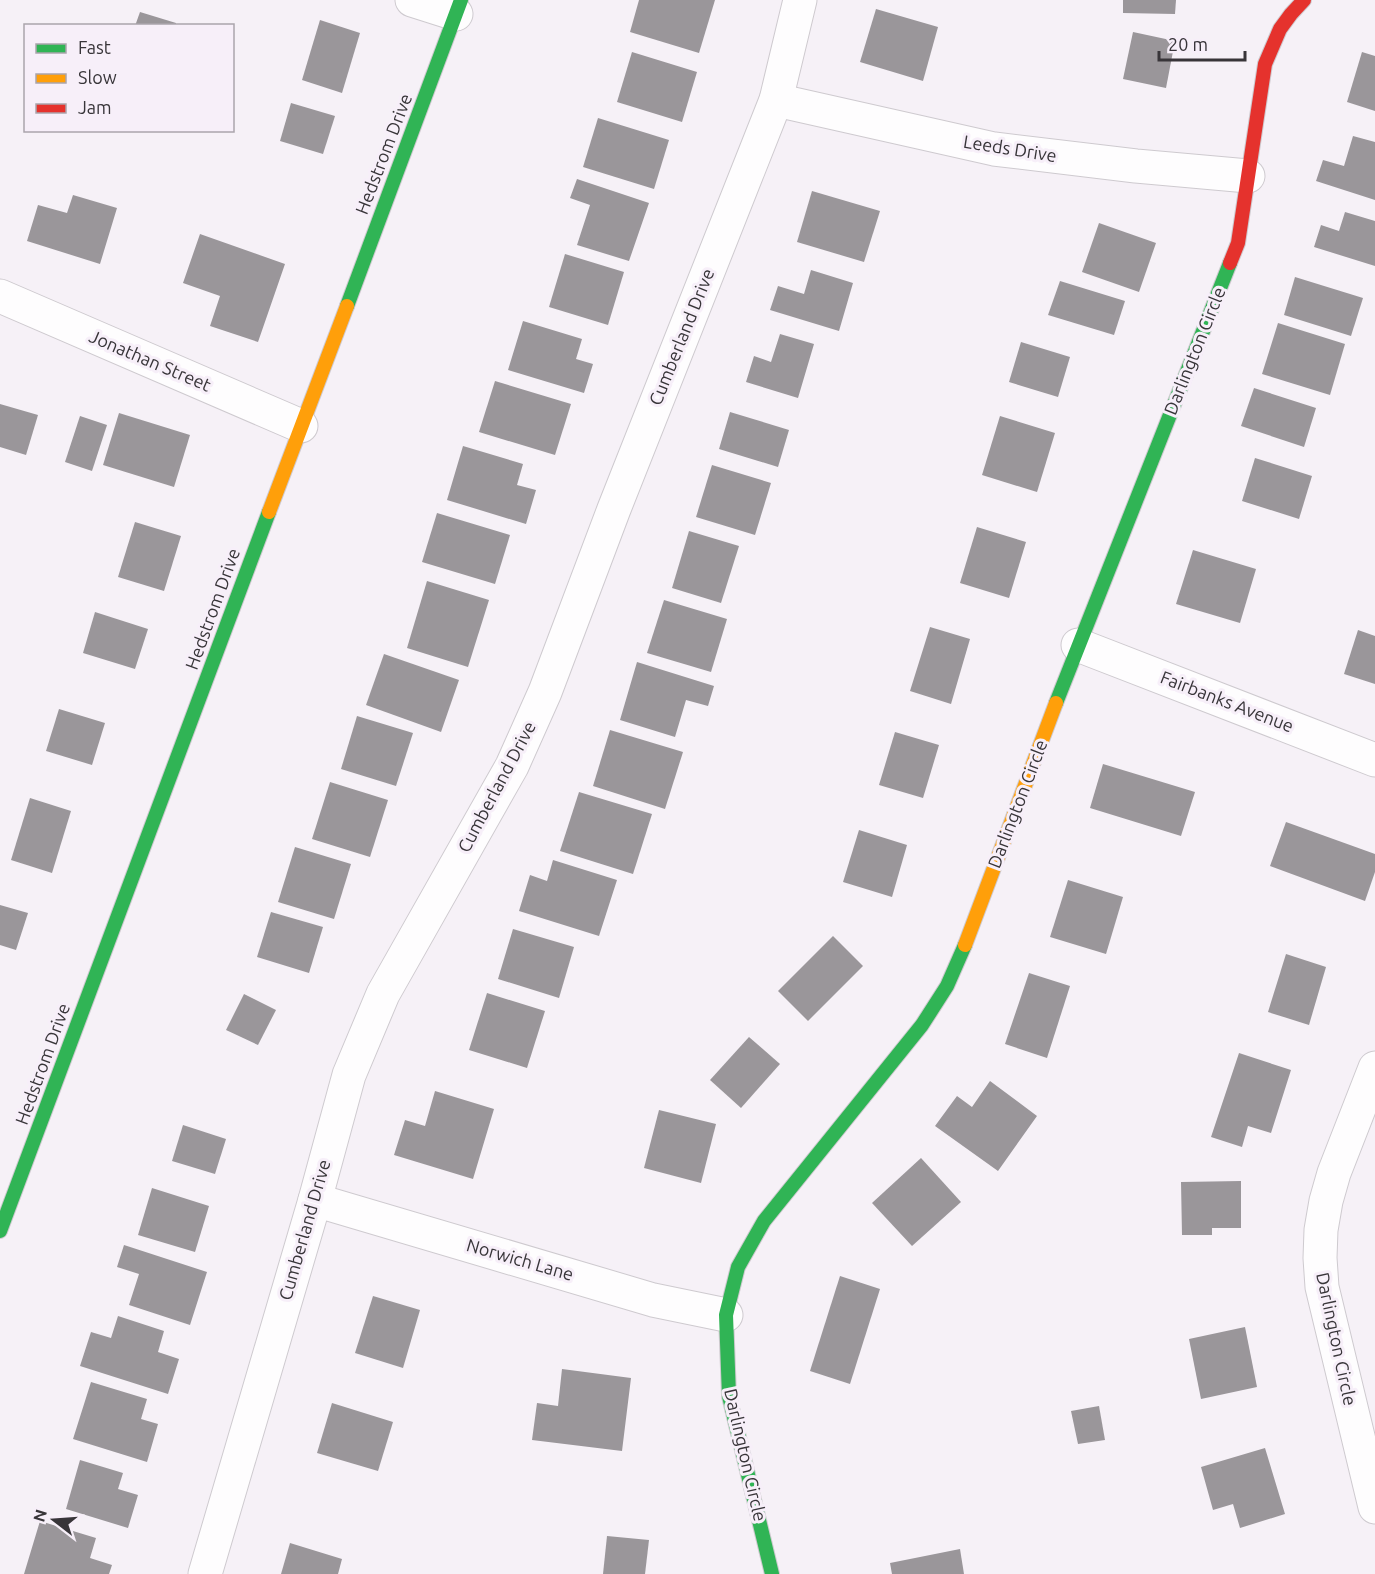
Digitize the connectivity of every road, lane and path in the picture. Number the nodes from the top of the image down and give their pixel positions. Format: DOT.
graph roads {
  1 [pos="412,0"];
  2 [pos="800,0"];
  3 [pos="1304,0"];
  4 [pos="459,7"];
  5 [pos="776,100"];
  6 [pos="1248,176"];
  7 [pos="0,297"];
  8 [pos="301,426"];
  9 [pos="1078,645"];
  10 [pos="1375,760"];
  11 [pos="1375,1068"];
  12 [pos="315,1200"];
  13 [pos="0,1231"];
  14 [pos="726,1314"];
  15 [pos="1375,1508"];
  16 [pos="205,1574"];
  17 [pos="772,1574"];
  1 -- 4 [label="street"];
  2 -- 5 [label="street, Cumberland Drive"];
  3 -- 6 [label="street, Darlington Circle"];
  4 -- 8 [label="street, Hedstrom Drive"];
  5 -- 6 [label="street, Leeds Drive"];
  5 -- 12 [label="street, Cumberland Drive"];
  6 -- 9 [label="street, Darlington Circle"];
  7 -- 8 [label="street, Jonathan Street"];
  8 -- 13 [label="street, Hedstrom Drive"];
  9 -- 10 [label="street, Fairbanks Avenue"];
  9 -- 14 [label="street, Darlington Circle"];
  11 -- 15 [label="street, Darlington Circle"];
  12 -- 14 [label="street, Norwich Lane"];
  12 -- 16 [label="street, Cumberland Drive"];
  14 -- 17 [label="street, Darlington Circle"];
}
